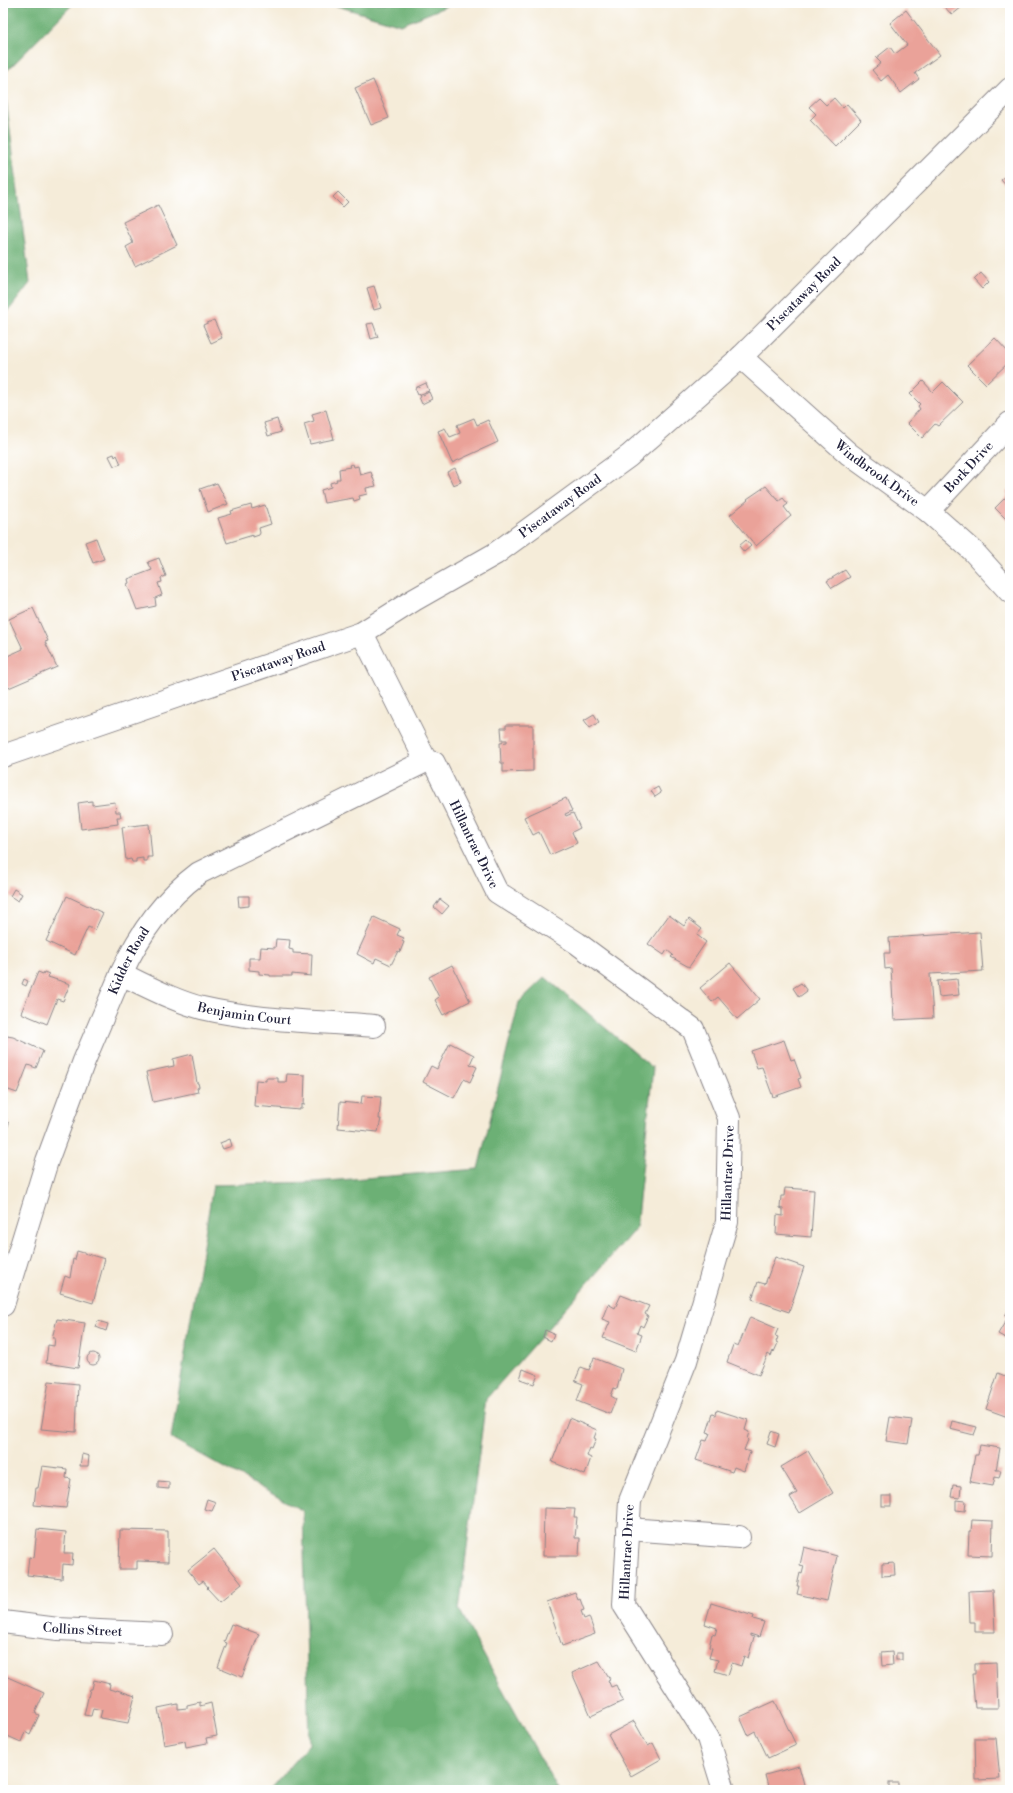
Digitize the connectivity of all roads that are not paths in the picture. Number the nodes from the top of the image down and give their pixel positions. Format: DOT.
graph roads {
  1 [pos="1010,89"];
  2 [pos="742,357"];
  3 [pos="1010,423"];
  4 [pos="928,512"];
  5 [pos="1010,592"];
  6 [pos="362,633"];
  7 [pos="3,756"];
  8 [pos="426,761"];
  9 [pos="121,974"];
  10 [pos="374,1026"];
  11 [pos="3,1305"];
  12 [pos="628,1529"];
  13 [pos="739,1537"];
  14 [pos="3,1622"];
  15 [pos="162,1634"];
  16 [pos="724,1790"];
  1 -- 2 [label="street, Piscataway Road"];
  2 -- 4 [label="street, Windbrook Drive"];
  2 -- 6 [label="street, Piscataway Road"];
  3 -- 4 [label="street, Bork Drive"];
  4 -- 5 [label="street, Windbrook Drive"];
  6 -- 7 [label="street, Piscataway Road"];
  6 -- 8 [label="street, Hillantrae Drive"];
  8 -- 9 [label="street, Kidder Road"];
  8 -- 12 [label="street, Hillantrae Drive"];
  9 -- 10 [label="street, Benjamin Court"];
  9 -- 11 [label="street, Kidder Road"];
  12 -- 13 [label="street"];
  12 -- 16 [label="street, Hillantrae Drive"];
  14 -- 15 [label="street, Collins Street"];
}
